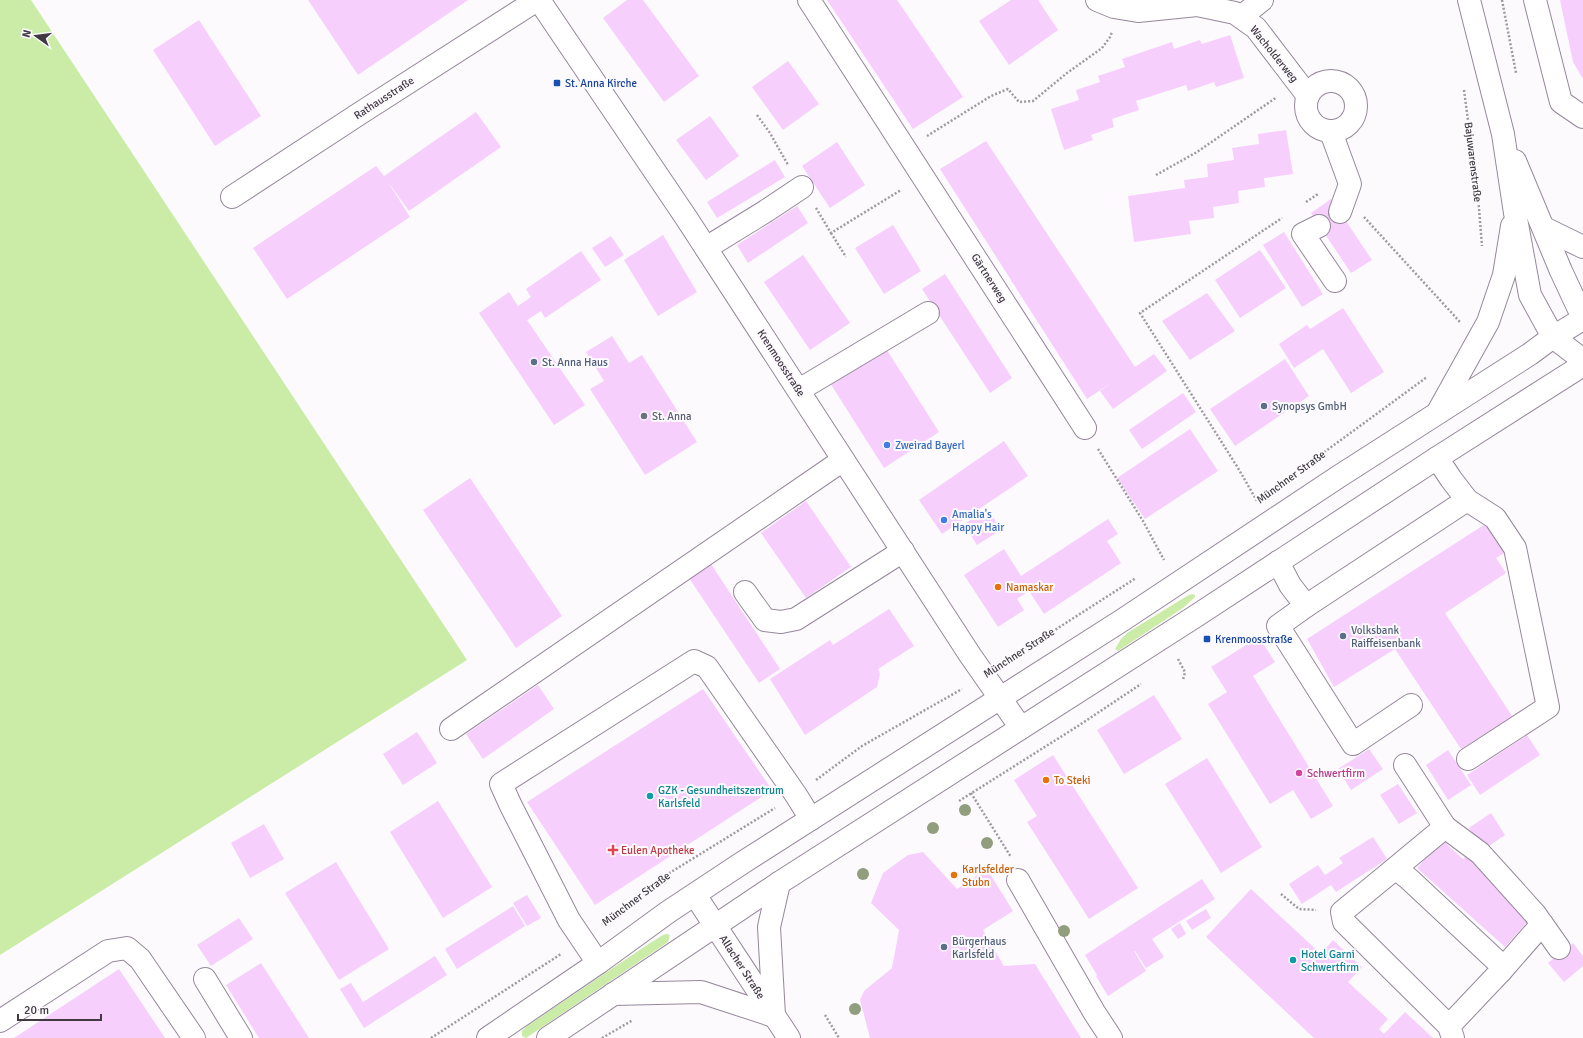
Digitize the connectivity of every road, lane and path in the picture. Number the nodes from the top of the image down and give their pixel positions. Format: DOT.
graph roads {
  1 [pos="538,0"];
  2 [pos="809,0"];
  3 [pos="1262,0"];
  4 [pos="1469,0"];
  5 [pos="1502,0"];
  6 [pos="1535,0"];
  7 [pos="1106,3"];
  8 [pos="1241,17"];
  9 [pos="1516,75"];
  10 [pos="1463,83"];
  11 [pos="1302,88"];
  12 [pos="757,116"];
  13 [pos="1583,117"];
  14 [pos="1331,132"];
  15 [pos="1503,134"];
  16 [pos="906,149"];
  17 [pos="1156,175"];
  18 [pos="924,176"];
  19 [pos="802,187"];
  20 [pos="232,197"];
  21 [pos="1345,197"];
  22 [pos="1301,205"];
  23 [pos="1514,213"];
  24 [pos="1288,214"];
  25 [pos="1319,226"];
  26 [pos="1544,228"];
  27 [pos="831,233"];
  28 [pos="706,248"];
  29 [pos="1482,248"];
  30 [pos="1583,248"];
  31 [pos="846,257"];
  32 [pos="1335,281"];
  33 [pos="928,313"];
  34 [pos="1464,317"];
  35 [pos="1583,318"];
  36 [pos="1553,336"];
  37 [pos="1583,360"];
  38 [pos="1583,365"];
  39 [pos="1428,376"];
  40 [pos="799,390"];
  41 [pos="1438,412"];
  42 [pos="1085,428"];
  43 [pos="1437,458"];
  44 [pos="843,460"];
  45 [pos="1308,464"];
  46 [pos="1263,497"];
  47 [pos="1467,500"];
  48 [pos="1257,501"];
  49 [pos="1250,505"];
  50 [pos="903,551"];
  51 [pos="1278,562"];
  52 [pos="1158,564"];
  53 [pos="1138,576"];
  54 [pos="745,592"];
  55 [pos="1306,606"];
  56 [pos="1178,659"];
  57 [pos="985,675"];
  58 [pos="1183,680"];
  59 [pos="1000,699"];
  60 [pos="1411,705"];
  61 [pos="1021,728"];
  62 [pos="451,729"];
  63 [pos="1468,759"];
  64 [pos="1405,765"];
  65 [pos="971,793"];
  66 [pos="796,795"];
  67 [pos="811,819"];
  68 [pos="1445,827"];
  69 [pos="1392,871"];
  70 [pos="1018,880"];
  71 [pos="778,883"];
  72 [pos="1281,894"];
  73 [pos="695,895"];
  74 [pos="1342,912"];
  75 [pos="1542,924"];
  76 [pos="715,926"];
  77 [pos="582,940"];
  78 [pos="1559,948"];
  79 [pos="598,963"];
  80 [pos="1501,971"];
  81 [pos="205,980"];
  82 [pos="613,994"];
  83 [pos="825,1015"];
  84 [pos="774,1016"];
  85 [pos="0,1021"];
  86 [pos="1451,1032"];
  87 [pos="194,1038"];
  88 [pos="241,1038"];
  89 [pos="431,1038"];
  90 [pos="488,1038"];
  91 [pos="548,1038"];
  92 [pos="789,1038"];
  93 [pos="839,1038"];
  94 [pos="1111,1038"];
  1 -- 20 [label="main road, Rathausstraße"];
  1 -- 28 [label="main road, Krenmoosstraße"];
  2 -- 16 [label="main road, Gärtnerweg"];
  3 -- 8 [label="main road"];
  4 -- 15 [label="main road"];
  5 -- 9 [label="path"];
  6 -- 13 [label="main road"];
  7 -- 8 [label="main road, Wacholderweg"];
  7 -- 16 [label="path"];
  8 -- 11 [label="main road, Wacholderweg"];
  10 -- 29 [label="path, Bajuwarenstraße"];
  11 -- 14 [label="main road"];
  11 -- 14 [label="main road"];
  11 -- 17 [label="path"];
  12 -- 19 [label="path"];
  14 -- 21 [label="main road"];
  15 -- 23 [label="main road"];
  15 -- 26 [label="main road"];
  16 -- 18 [label="main road, Gärtnerweg"];
  18 -- 27 [label="path"];
  18 -- 42 [label="main road, Gärtnerweg"];
  19 -- 27 [label="path"];
  19 -- 28 [label="main road"];
  21 -- 22 [label="path"];
  21 -- 34 [label="path"];
  23 -- 36 [label="main road"];
  23 -- 41 [label="main road"];
  24 -- 48 [label="path"];
  25 -- 32 [label="main road"];
  26 -- 30 [label="main road"];
  26 -- 35 [label="main road"];
  27 -- 31 [label="path"];
  28 -- 40 [label="main road, Krenmoosstraße"];
  33 -- 40 [label="main road"];
  35 -- 36 [label="main road"];
  36 -- 37 [label="main road"];
  36 -- 41 [label="main road"];
  38 -- 43 [label="main road"];
  39 -- 45 [label="path, Münchner Straße"];
  40 -- 44 [label="main road, Krenmoosstraße"];
  41 -- 59 [label="main road"];
  42 -- 52 [label="path"];
  43 -- 47 [label="main road"];
  43 -- 51 [label="main road"];
  44 -- 50 [label="main road, Krenmoosstraße"];
  44 -- 62 [label="main road"];
  46 -- 48 [label="path, Münchner Straße"];
  47 -- 55 [label="main road"];
  47 -- 63 [label="main road"];
  48 -- 49 [label="path, Münchner Straße"];
  50 -- 54 [label="main road"];
  50 -- 57 [label="main road, Krenmoosstraße"];
  51 -- 55 [label="main road"];
  51 -- 61 [label="main road"];
  53 -- 57 [label="path, Münchner Straße"];
  55 -- 60 [label="main road"];
  56 -- 58 [label="path"];
  57 -- 59 [label="main road, Krenmoosstraße"];
  57 -- 66 [label="path, Münchner Straße"];
  59 -- 61 [label="main road, Krenmoosstraße"];
  59 -- 67 [label="main road"];
  61 -- 71 [label="main road"];
  64 -- 68 [label="main road"];
  65 -- 70 [label="path"];
  66 -- 67 [label="main road"];
  66 -- 77 [label="path, Münchner Straße"];
  66 -- 77 [label="main road"];
  67 -- 73 [label="main road"];
  68 -- 69 [label="main road"];
  68 -- 75 [label="main road"];
  69 -- 74 [label="main road"];
  69 -- 80 [label="main road"];
  70 -- 94 [label="main road"];
  71 -- 76 [label="main road"];
  71 -- 84 [label="main road"];
  72 -- 74 [label="path"];
  73 -- 76 [label="main road, Allacher Straße"];
  73 -- 79 [label="main road"];
  74 -- 86 [label="main road"];
  75 -- 78 [label="main road"];
  75 -- 80 [label="main road"];
  76 -- 82 [label="main road"];
  76 -- 84 [label="main road, Allacher Straße"];
  77 -- 79 [label="main road"];
  77 -- 89 [label="path, Münchner Straße"];
  79 -- 90 [label="main road"];
  80 -- 86 [label="main road"];
  81 -- 88 [label="main road"];
  82 -- 84 [label="main road"];
  82 -- 91 [label="main road"];
  83 -- 93 [label="path"];
  84 -- 92 [label="main road, Allacher Straße"];
  85 -- 87 [label="main road"];
}
